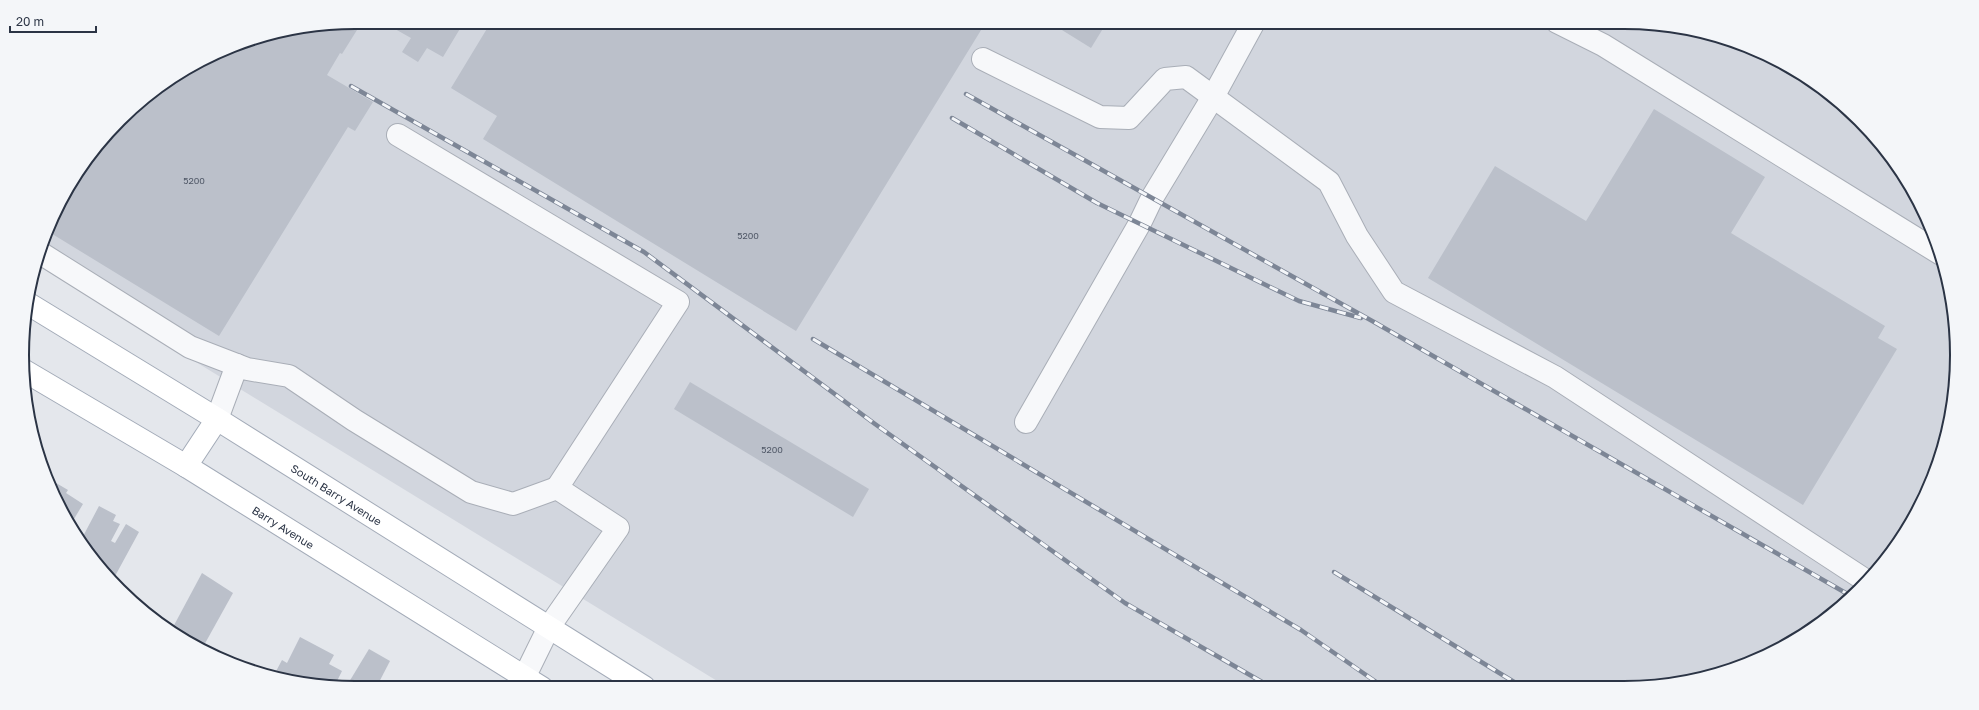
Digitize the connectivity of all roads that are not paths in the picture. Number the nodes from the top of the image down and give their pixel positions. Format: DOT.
graph roads {
  1 [pos="1250,29"];
  2 [pos="1571,29"];
  3 [pos="983,59"];
  4 [pos="1213,97"];
  5 [pos="398,135"];
  6 [pos="1932,249"];
  7 [pos="44,256"];
  8 [pos="33,307"];
  9 [pos="237,365"];
  10 [pos="30,374"];
  11 [pos="217,419"];
  12 [pos="1026,422"];
  13 [pos="186,466"];
  14 [pos="557,488"];
  15 [pos="1862,578"];
  16 [pos="549,627"];
  17 [pos="523,681"];
  18 [pos="529,681"];
  19 [pos="634,681"];
  1 -- 4 [label="street"];
  2 -- 6 [label="street"];
  3 -- 4 [label="street"];
  4 -- 12 [label="street"];
  4 -- 15 [label="street"];
  5 -- 14 [label="street"];
  7 -- 9 [label="street"];
  8 -- 11 [label="main road, South Barry Avenue"];
  9 -- 11 [label="street"];
  9 -- 14 [label="street"];
  10 -- 13 [label="main road, Barry Avenue"];
  11 -- 13 [label="main road"];
  11 -- 16 [label="main road, South Barry Avenue"];
  13 -- 17 [label="main road, Barry Avenue"];
  14 -- 16 [label="street"];
  16 -- 18 [label="street"];
  16 -- 19 [label="main road, South Barry Avenue"];
}
